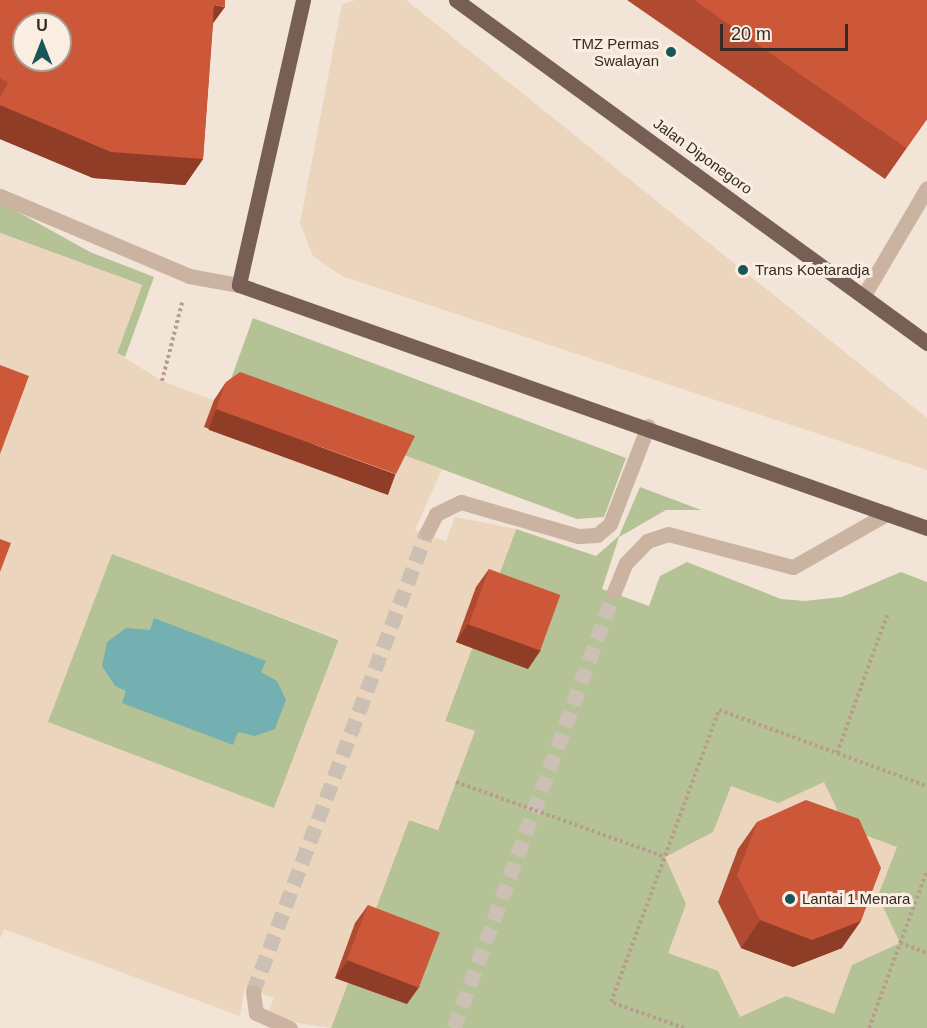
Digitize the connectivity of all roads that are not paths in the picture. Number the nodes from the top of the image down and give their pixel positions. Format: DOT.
graph roads {
  1 [pos="303,0"];
  2 [pos="456,0"];
  3 [pos="927,188"];
  4 [pos="0,196"];
  5 [pos="239,285"];
  6 [pos="864,296"];
  7 [pos="927,343"];
  8 [pos="648,426"];
  9 [pos="888,513"];
  10 [pos="927,528"];
  11 [pos="427,532"];
  12 [pos="614,592"];
  13 [pos="252,992"];
  14 [pos="290,1028"];
  1 -- 5 [label="main road"];
  2 -- 6 [label="main road, Jalan Diponegoro"];
  3 -- 6 [label="street"];
  4 -- 5 [label="street"];
  5 -- 8 [label="main road"];
  6 -- 7 [label="main road, Jalan Diponegoro"];
  8 -- 9 [label="main road"];
  8 -- 11 [label="street"];
  9 -- 10 [label="main road"];
  9 -- 12 [label="street"];
  13 -- 14 [label="street"];
}
